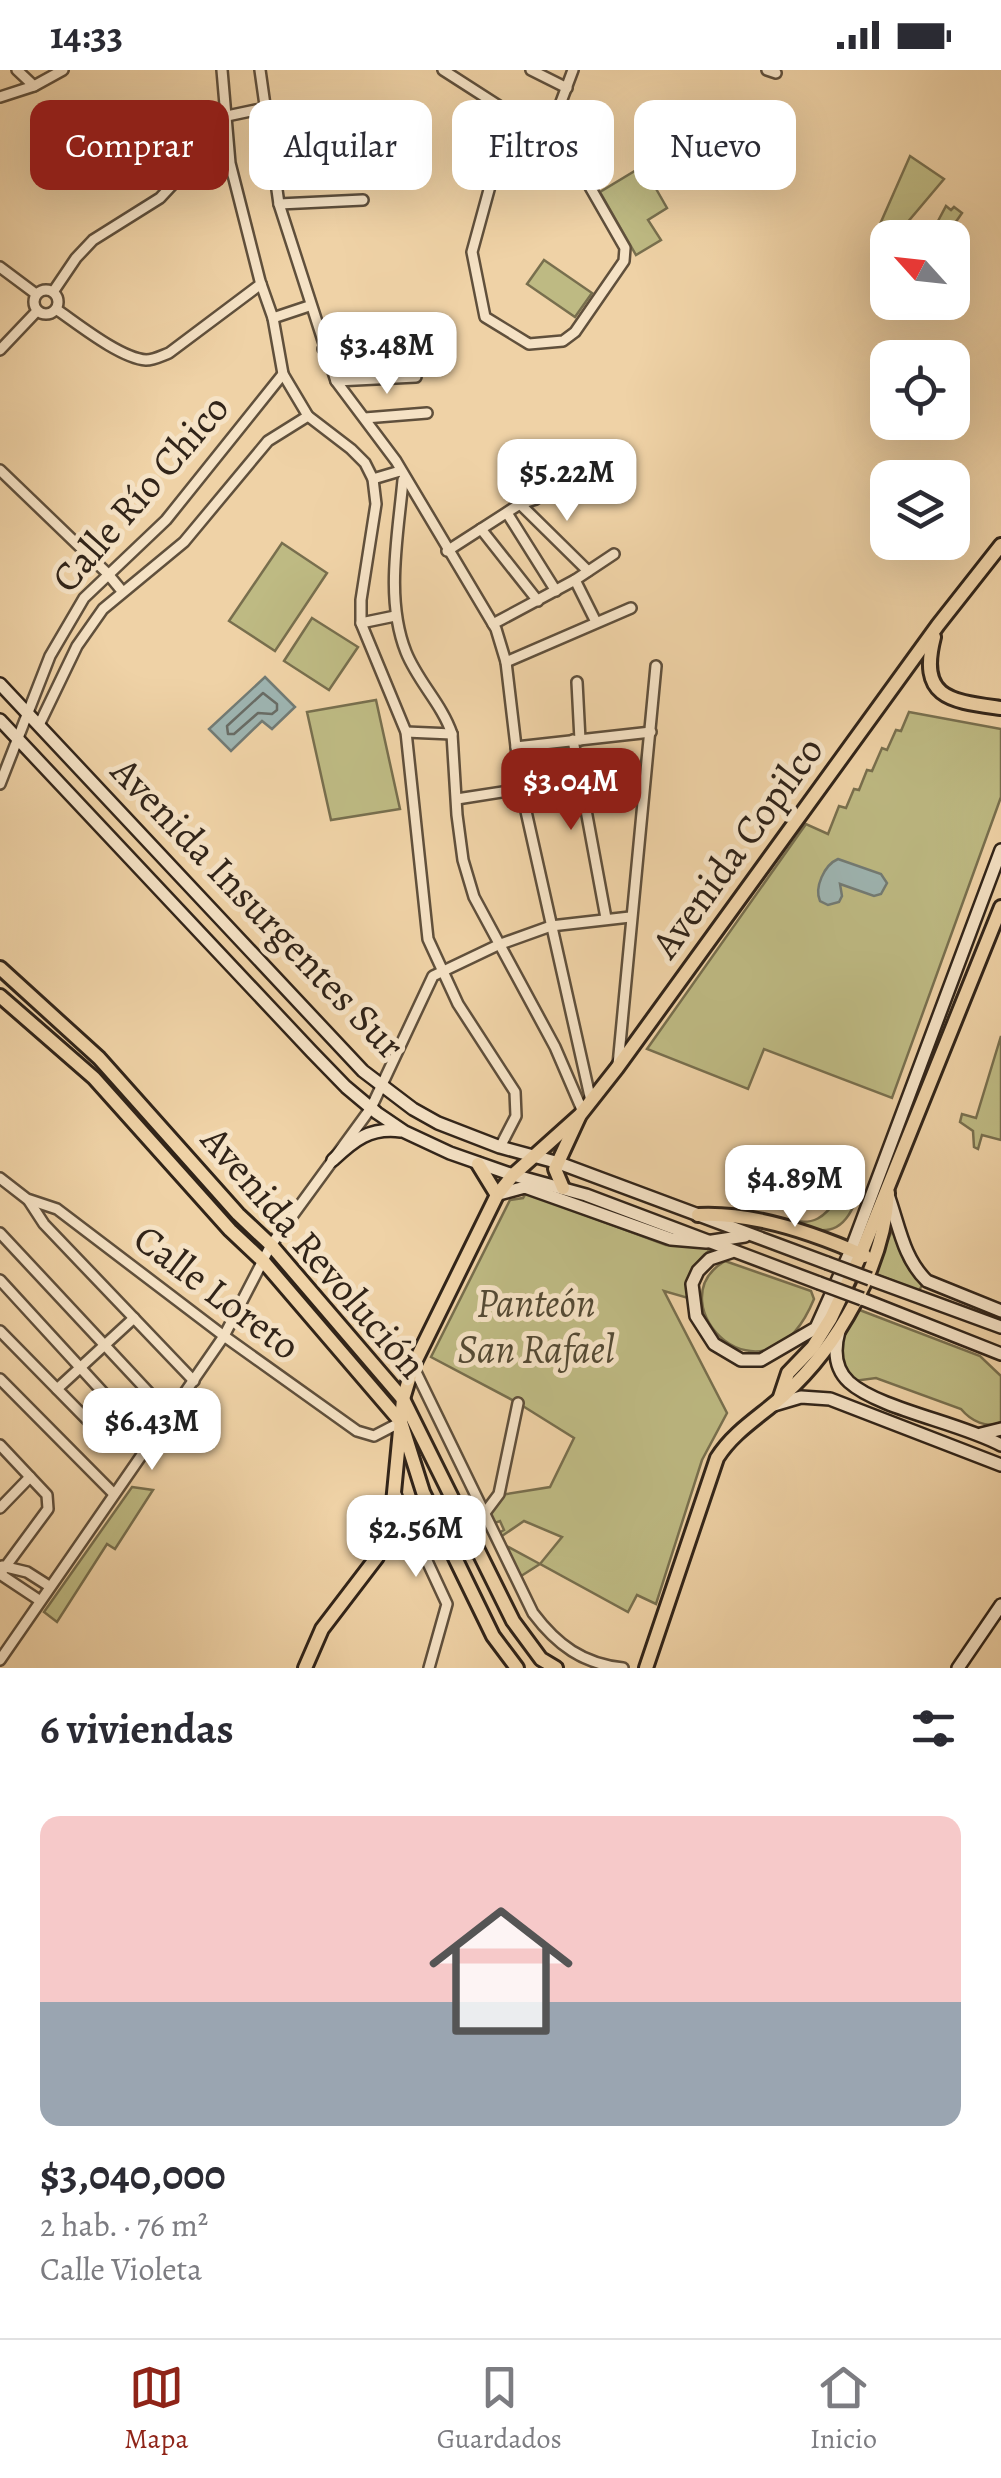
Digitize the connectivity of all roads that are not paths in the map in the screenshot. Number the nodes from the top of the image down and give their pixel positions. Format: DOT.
graph roads {
  1 [pos="17,70"];
  2 [pos="63,70"];
  3 [pos="222,70"];
  4 [pos="260,70"];
  5 [pos="444,70"];
  6 [pos="531,70"];
  7 [pos="574,70"];
  8 [pos="34,86"];
  9 [pos="567,88"];
  10 [pos="0,97"];
  11 [pos="225,100"];
  12 [pos="263,100"];
  13 [pos="491,100"];
  14 [pos="562,100"];
  15 [pos="510,112"];
  16 [pos="229,147"];
  17 [pos="167,190"];
  18 [pos="277,190"];
  19 [pos="363,200"];
  20 [pos="279,204"];
  21 [pos="0,267"];
  22 [pos="261,284"];
  23 [pos="54,292"];
  24 [pos="36,294"];
  25 [pos="310,306"];
  26 [pos="56,309"];
  27 [pos="38,311"];
  28 [pos="274,318"];
  29 [pos="407,343"];
  30 [pos="324,349"];
  31 [pos="0,350"];
  32 [pos="283,374"];
  33 [pos="416,376"];
  34 [pos="336,381"];
  35 [pos="427,413"];
  36 [pos="308,416"];
  37 [pos="365,418"];
  38 [pos="0,470"];
  39 [pos="402,474"];
  40 [pos="373,478"];
  41 [pos="536,499"];
  42 [pos="520,504"];
  43 [pos="507,512"];
  44 [pos="481,529"];
  45 [pos="1001,545"];
  46 [pos="447,551"];
  47 [pos="614,554"];
  48 [pos="588,571"];
  49 [pos="109,575"];
  50 [pos="575,580"];
  51 [pos="121,590"];
  52 [pos="556,591"];
  53 [pos="538,601"];
  54 [pos="632,608"];
  55 [pos="394,616"];
  56 [pos="361,622"];
  57 [pos="596,622"];
  58 [pos="493,624"];
  59 [pos="938,625"];
  60 [pos="506,662"];
  61 [pos="656,666"];
  62 [pos="577,682"];
  63 [pos="0,684"];
  64 [pos="1001,708"];
  65 [pos="26,712"];
  66 [pos="0,720"];
  67 [pos="39,726"];
  68 [pos="406,732"];
  69 [pos="651,732"];
  70 [pos="452,734"];
  71 [pos="17,738"];
  72 [pos="577,740"];
  73 [pos="516,747"];
  74 [pos="0,784"];
  75 [pos="520,789"];
  76 [pos="457,799"];
  77 [pos="1001,850"];
  78 [pos="1001,907"];
  79 [pos="630,916"];
  80 [pos="606,918"];
  81 [pos="551,926"];
  82 [pos="498,945"];
  83 [pos="0,968"];
  84 [pos="442,970"];
  85 [pos="0,996"];
  86 [pos="617,1068"];
  87 [pos="382,1086"];
  88 [pos="371,1108"];
  89 [pos="585,1109"];
  90 [pos="405,1132"];
  91 [pos="500,1147"];
  92 [pos="533,1156"];
  93 [pos="333,1160"];
  94 [pos="557,1162"];
  95 [pos="478,1164"];
  96 [pos="513,1175"];
  97 [pos="0,1178"];
  98 [pos="563,1188"];
  99 [pos="888,1193"];
  100 [pos="497,1195"];
  101 [pos="27,1199"];
  102 [pos="698,1215"];
  103 [pos="0,1233"];
  104 [pos="749,1235"];
  105 [pos="706,1242"];
  106 [pos="272,1246"];
  107 [pos="731,1252"];
  108 [pos="861,1255"];
  109 [pos="262,1262"];
  110 [pos="0,1280"];
  111 [pos="844,1307"];
  112 [pos="1001,1311"];
  113 [pos="134,1318"];
  114 [pos="1001,1326"];
  115 [pos="0,1331"];
  116 [pos="839,1331"];
  117 [pos="224,1336"];
  118 [pos="104,1344"];
  119 [pos="1001,1356"];
  120 [pos="413,1366"];
  121 [pos="79,1367"];
  122 [pos="0,1379"];
  123 [pos="194,1381"];
  124 [pos="56,1389"];
  125 [pos="154,1398"];
  126 [pos="403,1398"];
  127 [pos="780,1399"];
  128 [pos="518,1403"];
  129 [pos="762,1412"];
  130 [pos="401,1422"];
  131 [pos="132,1424"];
  132 [pos="1001,1429"];
  133 [pos="981,1434"];
  134 [pos="1001,1444"];
  135 [pos="0,1445"];
  136 [pos="112,1445"];
  137 [pos="1001,1465"];
  138 [pos="30,1477"];
  139 [pos="395,1492"];
  140 [pos="114,1494"];
  141 [pos="0,1508"];
  142 [pos="484,1514"];
  143 [pos="1,1570"];
  144 [pos="49,1586"];
  145 [pos="39,1600"];
  146 [pos="1001,1605"];
  147 [pos="0,1660"];
  148 [pos="647,1665"];
  149 [pos="304,1668"];
  150 [pos="429,1668"];
  151 [pos="517,1668"];
  152 [pos="556,1668"];
  153 [pos="624,1668"];
  154 [pos="958,1668"];
  1 -- 8 [label="street"];
  2 -- 8 [label="street"];
  3 -- 11 [label="street"];
  4 -- 12 [label="street"];
  5 -- 13 [label="street"];
  6 -- 9 [label="street"];
  7 -- 9 [label="street"];
  8 -- 10 [label="street"];
  9 -- 14 [label="street"];
  15 -- 15 [label="street"];
  16 -- 22 [label="street"];
  17 -- 23 [label="street"];
  18 -- 20 [label="street"];
  19 -- 20 [label="street"];
  20 -- 25 [label="street"];
  21 -- 24 [label="street"];
  22 -- 26 [label="street"];
  22 -- 28 [label="street"];
  23 -- 24 [label="street"];
  23 -- 26 [label="street"];
  24 -- 27 [label="street"];
  25 -- 28 [label="street"];
  25 -- 30 [label="street"];
  26 -- 27 [label="street"];
  27 -- 31 [label="street"];
  28 -- 32 [label="street"];
  29 -- 30 [label="street"];
  30 -- 34 [label="street"];
  32 -- 36 [label="street"];
  32 -- 49 [label="street, Calle Río Chico"];
  33 -- 34 [label="street"];
  34 -- 37 [label="street"];
  35 -- 37 [label="street"];
  36 -- 40 [label="street"];
  36 -- 51 [label="street, Calle Río Chico"];
  37 -- 39 [label="street"];
  38 -- 49 [label="street"];
  39 -- 40 [label="street"];
  39 -- 46 [label="street"];
  39 -- 55 [label="street"];
  40 -- 56 [label="street"];
  41 -- 42 [label="street"];
  42 -- 43 [label="street"];
  42 -- 48 [label="street"];
  43 -- 44 [label="street"];
  43 -- 52 [label="street"];
  44 -- 46 [label="street"];
  44 -- 53 [label="street"];
  45 -- 59 [label="main road, Avenida Copilco"];
  46 -- 58 [label="street"];
  47 -- 48 [label="street"];
  48 -- 50 [label="street"];
  49 -- 51 [label="street"];
  49 -- 65 [label="street, Calle Río Chico"];
  50 -- 52 [label="street"];
  50 -- 57 [label="street"];
  51 -- 67 [label="street, Calle Río Chico"];
  52 -- 53 [label="street"];
  53 -- 58 [label="street"];
  54 -- 57 [label="street"];
  55 -- 56 [label="street"];
  55 -- 70 [label="street"];
  56 -- 68 [label="street"];
  57 -- 60 [label="street"];
  58 -- 60 [label="street"];
  59 -- 64 [label="main road"];
  59 -- 86 [label="main road, Avenida Copilco"];
  60 -- 73 [label="street"];
  61 -- 69 [label="street"];
  62 -- 72 [label="street"];
  63 -- 65 [label="main road, Avenida Insurgentes Sur"];
  65 -- 67 [label="main road, Avenida Insurgentes Sur"];
  65 -- 71 [label="street, Calle Río Chico"];
  66 -- 71 [label="main road, Avenida Insurgentes Sur"];
  67 -- 87 [label="main road, Avenida Insurgentes Sur"];
  68 -- 70 [label="street"];
  68 -- 84 [label="street"];
  69 -- 72 [label="street"];
  69 -- 79 [label="street"];
  70 -- 76 [label="street"];
  71 -- 74 [label="street, Calle Río Chico"];
  71 -- 88 [label="main road, Avenida Insurgentes Sur"];
  72 -- 73 [label="street"];
  72 -- 80 [label="street"];
  73 -- 75 [label="street"];
  75 -- 76 [label="street"];
  75 -- 81 [label="street"];
  76 -- 82 [label="street"];
  77 -- 108 [label="main road"];
  78 -- 99 [label="main road"];
  79 -- 80 [label="street"];
  79 -- 86 [label="street"];
  80 -- 81 [label="street"];
  81 -- 82 [label="street"];
  81 -- 89 [label="street"];
  82 -- 84 [label="street"];
  82 -- 89 [label="street"];
  83 -- 106 [label="main road, Avenida Revolución"];
  84 -- 87 [label="street"];
  84 -- 91 [label="street"];
  85 -- 109 [label="main road, Avenida Revolución"];
  86 -- 89 [label="main road, Avenida Copilco"];
  87 -- 88 [label="street"];
  87 -- 91 [label="main road, Avenida Insurgentes Sur"];
  88 -- 90 [label="main road, Avenida Insurgentes Sur"];
  88 -- 93 [label="street"];
  89 -- 92 [label="main road, Avenida Copilco"];
  89 -- 94 [label="main road"];
  90 -- 93 [label="main road"];
  90 -- 95 [label="main road, Avenida Insurgentes Sur"];
  91 -- 92 [label="main road, Avenida Insurgentes Sur"];
  92 -- 94 [label="main road, Avenida Insurgentes Sur"];
  92 -- 96 [label="main road, Avenida Copilco"];
  93 -- 106 [label="street"];
  94 -- 98 [label="main road"];
  94 -- 102 [label="main road, Avenida Insurgentes Sur"];
  95 -- 96 [label="main road, Avenida Insurgentes Sur"];
  95 -- 100 [label="main road"];
  96 -- 98 [label="main road, Avenida Insurgentes Sur"];
  96 -- 100 [label="main road, Avenida Copilco"];
  97 -- 101 [label="street, Calle Loreto"];
  98 -- 105 [label="main road, Avenida Insurgentes Sur"];
  99 -- 108 [label="main road"];
  99 -- 112 [label="main road"];
  100 -- 105 [label="main road"];
  100 -- 120 [label="main road, Avenida Copilco"];
  101 -- 113 [label="street"];
  101 -- 117 [label="street, Calle Loreto"];
  102 -- 104 [label="main road, Avenida Insurgentes Sur"];
  102 -- 108 [label="main road"];
  103 -- 118 [label="street"];
  104 -- 105 [label="main road"];
  104 -- 114 [label="main road, Avenida Insurgentes Sur, bridge"];
  105 -- 107 [label="main road, Avenida Insurgentes Sur"];
  106 -- 109 [label="street"];
  106 -- 126 [label="main road, Avenida Revolución"];
  107 -- 108 [label="main road"];
  107 -- 119 [label="main road, Avenida Insurgentes Sur, bridge"];
  108 -- 111 [label="main road"];
  109 -- 117 [label="street"];
  109 -- 130 [label="main road, Avenida Revolución"];
  110 -- 121 [label="street"];
  111 -- 116 [label="main road"];
  111 -- 127 [label="main road"];
  113 -- 118 [label="street"];
  113 -- 123 [label="street"];
  115 -- 124 [label="street"];
  116 -- 127 [label="main road"];
  116 -- 133 [label="main road"];
  117 -- 123 [label="street"];
  117 -- 130 [label="street, Calle Loreto"];
  118 -- 121 [label="street"];
  118 -- 125 [label="street"];
  120 -- 126 [label="main road, Avenida Copilco"];
  120 -- 142 [label="street, Avenida Revolución"];
  121 -- 124 [label="street"];
  121 -- 131 [label="street"];
  122 -- 140 [label="street"];
  123 -- 140 [label="street"];
  124 -- 136 [label="street"];
  126 -- 130 [label="main road, Avenida Copilco"];
  126 -- 152 [label="main road, Avenida Revolución"];
  127 -- 129 [label="main road"];
  128 -- 142 [label="street"];
  129 -- 137 [label="main road"];
  129 -- 148 [label="main road"];
  130 -- 139 [label="main road, Avenida Copilco"];
  130 -- 151 [label="main road, Avenida Revolución"];
  132 -- 133 [label="main road"];
  133 -- 134 [label="main road"];
  135 -- 138 [label="street"];
  138 -- 141 [label="street"];
  138 -- 143 [label="street"];
  139 -- 149 [label="main road, Avenida Copilco"];
  139 -- 150 [label="street"];
  140 -- 144 [label="street"];
  142 -- 153 [label="street, Avenida Revolución"];
  143 -- 144 [label="street"];
  143 -- 145 [label="street"];
  144 -- 145 [label="street"];
  145 -- 147 [label="street"];
  146 -- 154 [label="main road"];
  148 -- 153 [label="street, Avenida Revolución"];
}
